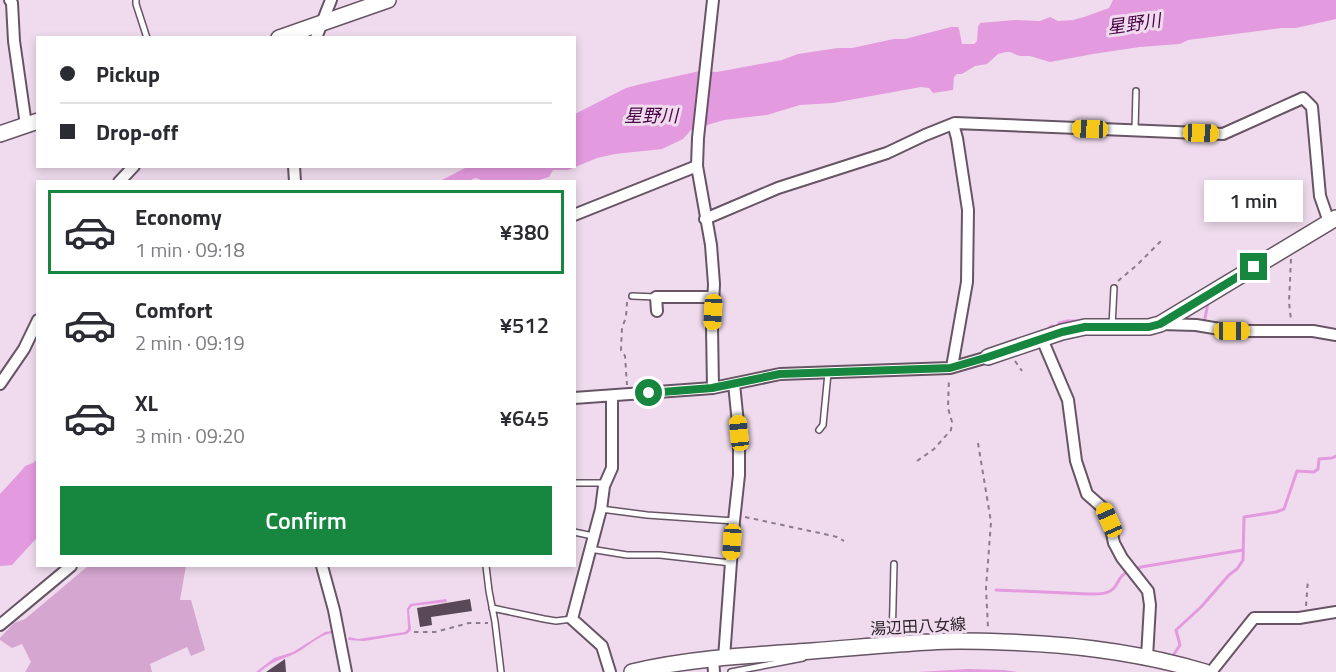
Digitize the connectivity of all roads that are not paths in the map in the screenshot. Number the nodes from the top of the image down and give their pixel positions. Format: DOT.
graph roads {
  1 [pos="10,0"];
  2 [pos="136,0"];
  3 [pos="331,0"];
  4 [pos="388,0"];
  5 [pos="713,0"];
  6 [pos="323,22"];
  7 [pos="146,36"];
  8 [pos="284,36"];
  9 [pos="317,36"];
  10 [pos="1136,91"];
  11 [pos="32,123"];
  12 [pos="953,124"];
  13 [pos="1135,130"];
  14 [pos="0,134"];
  15 [pos="697,166"];
  16 [pos="132,168"];
  17 [pos="121,180"];
  18 [pos="576,214"];
  19 [pos="705,219"];
  20 [pos="1332,220"];
  21 [pos="1114,288"];
  22 [pos="632,296"];
  23 [pos="656,297"];
  24 [pos="713,297"];
  25 [pos="657,311"];
  26 [pos="36,324"];
  27 [pos="1160,324"];
  28 [pos="1112,327"];
  29 [pos="1336,335"];
  30 [pos="1042,339"];
  31 [pos="988,357"];
  32 [pos="951,368"];
  33 [pos="828,372"];
  34 [pos="0,384"];
  35 [pos="734,384"];
  36 [pos="712,388"];
  37 [pos="612,396"];
  38 [pos="576,398"];
  39 [pos="819,430"];
  40 [pos="576,483"];
  41 [pos="606,483"];
  42 [pos="601,509"];
  43 [pos="734,518"];
  44 [pos="576,532"];
  45 [pos="594,536"];
  46 [pos="590,549"];
  47 [pos="731,562"];
  48 [pos="894,564"];
  49 [pos="70,567"];
  50 [pos="322,567"];
  51 [pos="486,567"];
  52 [pos="492,608"];
  53 [pos="1336,612"];
  54 [pos="572,620"];
  55 [pos="0,625"];
  56 [pos="892,645"];
  57 [pos="1147,657"];
  58 [pos="720,665"];
  59 [pos="346,672"];
  60 [pos="501,672"];
  61 [pos="610,672"];
  62 [pos="632,672"];
  63 [pos="1205,672"];
  64 [pos="1211,672"];
  1 -- 11 [label="street"];
  2 -- 7 [label="lane"];
  3 -- 6 [label="street"];
  4 -- 6 [label="main road"];
  5 -- 15 [label="street"];
  6 -- 8 [label="main road"];
  6 -- 9 [label="street"];
  10 -- 13 [label="lane"];
  11 -- 14 [label="main road"];
  12 -- 13 [label="street"];
  12 -- 19 [label="street"];
  12 -- 32 [label="street"];
  13 -- 20 [label="street"];
  15 -- 18 [label="street"];
  15 -- 19 [label="street"];
  16 -- 17 [label="street"];
  19 -- 24 [label="street"];
  20 -- 27 [label="main road"];
  21 -- 28 [label="lane"];
  22 -- 23 [label="lane"];
  23 -- 24 [label="street"];
  23 -- 25 [label="street"];
  24 -- 36 [label="street"];
  26 -- 34 [label="street"];
  27 -- 28 [label="main road"];
  27 -- 29 [label="street"];
  28 -- 30 [label="main road"];
  30 -- 31 [label="main road"];
  30 -- 57 [label="street"];
  31 -- 32 [label="street"];
  32 -- 33 [label="street"];
  33 -- 35 [label="street"];
  33 -- 39 [label="lane"];
  35 -- 36 [label="street"];
  35 -- 43 [label="street"];
  36 -- 37 [label="street"];
  37 -- 38 [label="street"];
  37 -- 41 [label="street"];
  40 -- 41 [label="lane"];
  41 -- 42 [label="street"];
  42 -- 43 [label="lane"];
  42 -- 45 [label="street"];
  43 -- 47 [label="street"];
  44 -- 45 [label="lane"];
  45 -- 46 [label="street"];
  46 -- 47 [label="lane"];
  46 -- 54 [label="street"];
  47 -- 58 [label="street"];
  48 -- 56 [label="lane"];
  49 -- 55 [label="street"];
  50 -- 59 [label="street"];
  51 -- 52 [label="lane"];
  52 -- 54 [label="lane"];
  52 -- 60 [label="lane"];
  53 -- 64 [label="street"];
  54 -- 61 [label="street"];
  56 -- 57 [label="main road, 湯辺田八女線"];
  56 -- 58 [label="main road, 湯辺田八女線"];
  57 -- 63 [label="main road, 湯辺田八女線"];
  58 -- 62 [label="main road, 湯辺田八女線"];
}
